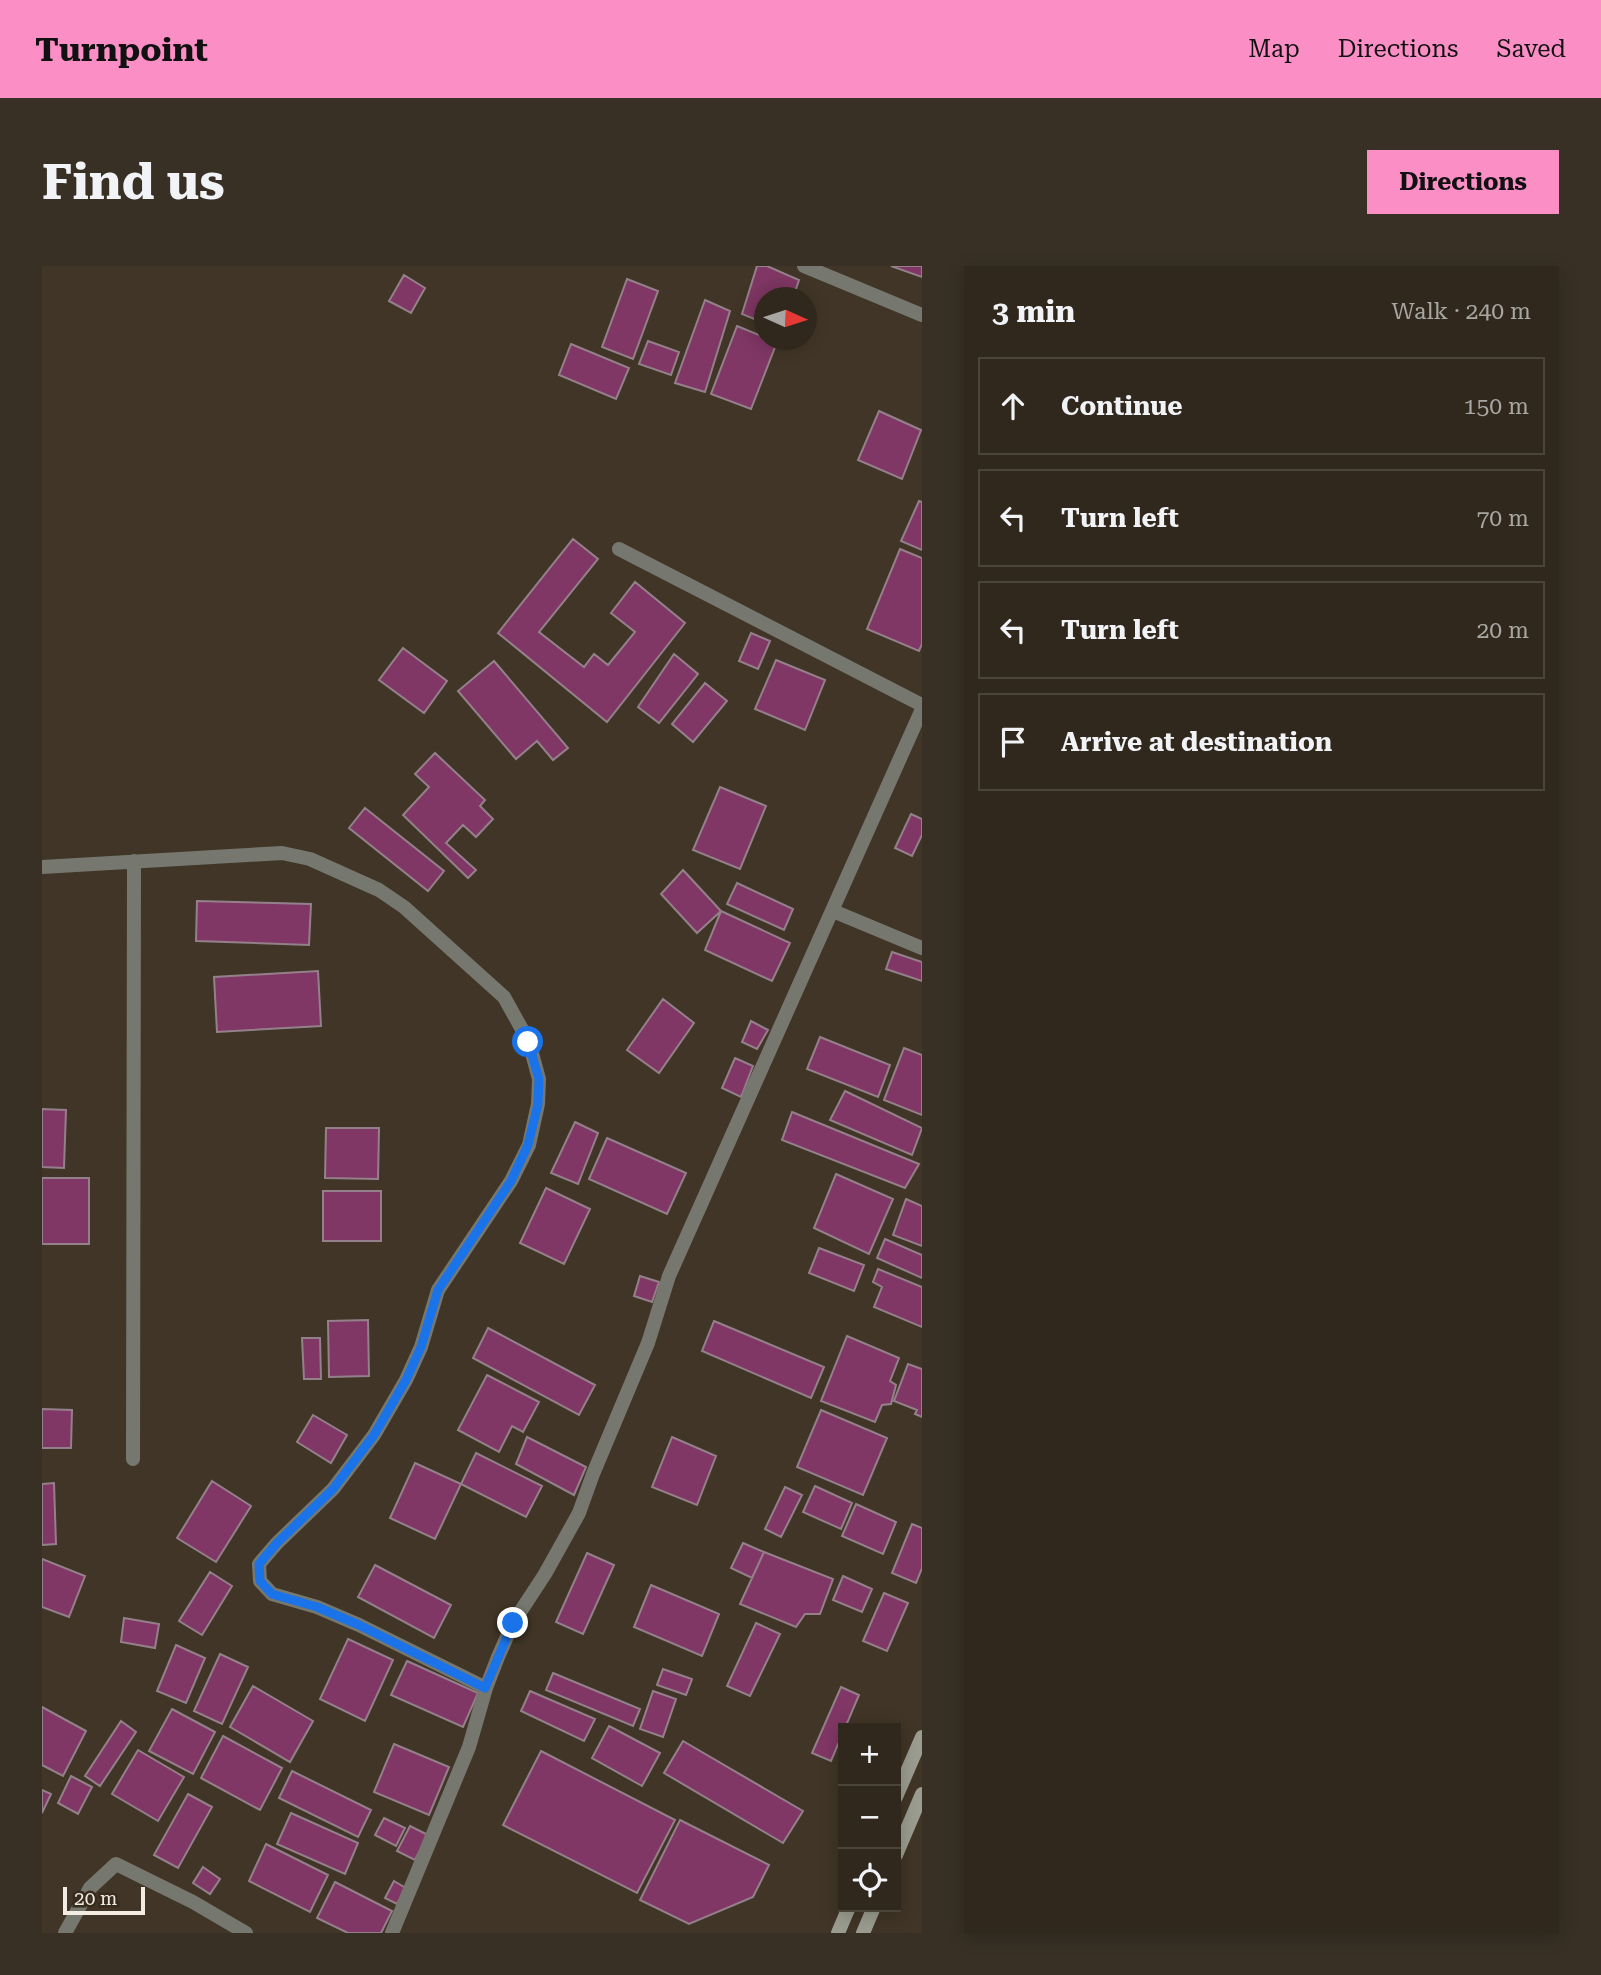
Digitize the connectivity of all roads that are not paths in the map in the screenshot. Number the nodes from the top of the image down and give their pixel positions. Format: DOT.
graph roads {
  1 [pos="804,266"];
  2 [pos="922,315"];
  3 [pos="619,549"];
  4 [pos="922,707"];
  5 [pos="134,861"];
  6 [pos="42,867"];
  7 [pos="833,911"];
  8 [pos="922,948"];
  9 [pos="134,1459"];
  10 [pos="485,1688"];
  11 [pos="922,1737"];
  12 [pos="901,1786"];
  13 [pos="922,1794"];
  14 [pos="899,1849"];
  15 [pos="847,1912"];
  16 [pos="872,1912"];
  17 [pos="65,1933"];
  18 [pos="246,1933"];
  19 [pos="392,1933"];
  20 [pos="838,1933"];
  21 [pos="863,1933"];
  1 -- 2 [label="street"];
  3 -- 4 [label="street"];
  4 -- 7 [label="street"];
  5 -- 6 [label="street"];
  5 -- 9 [label="street"];
  5 -- 10 [label="street"];
  7 -- 8 [label="street"];
  7 -- 10 [label="street"];
  10 -- 19 [label="street"];
  11 -- 12 [label="main road"];
  13 -- 14 [label="main road"];
  15 -- 20 [label="main road"];
  16 -- 21 [label="main road"];
  17 -- 18 [label="street"];
}
